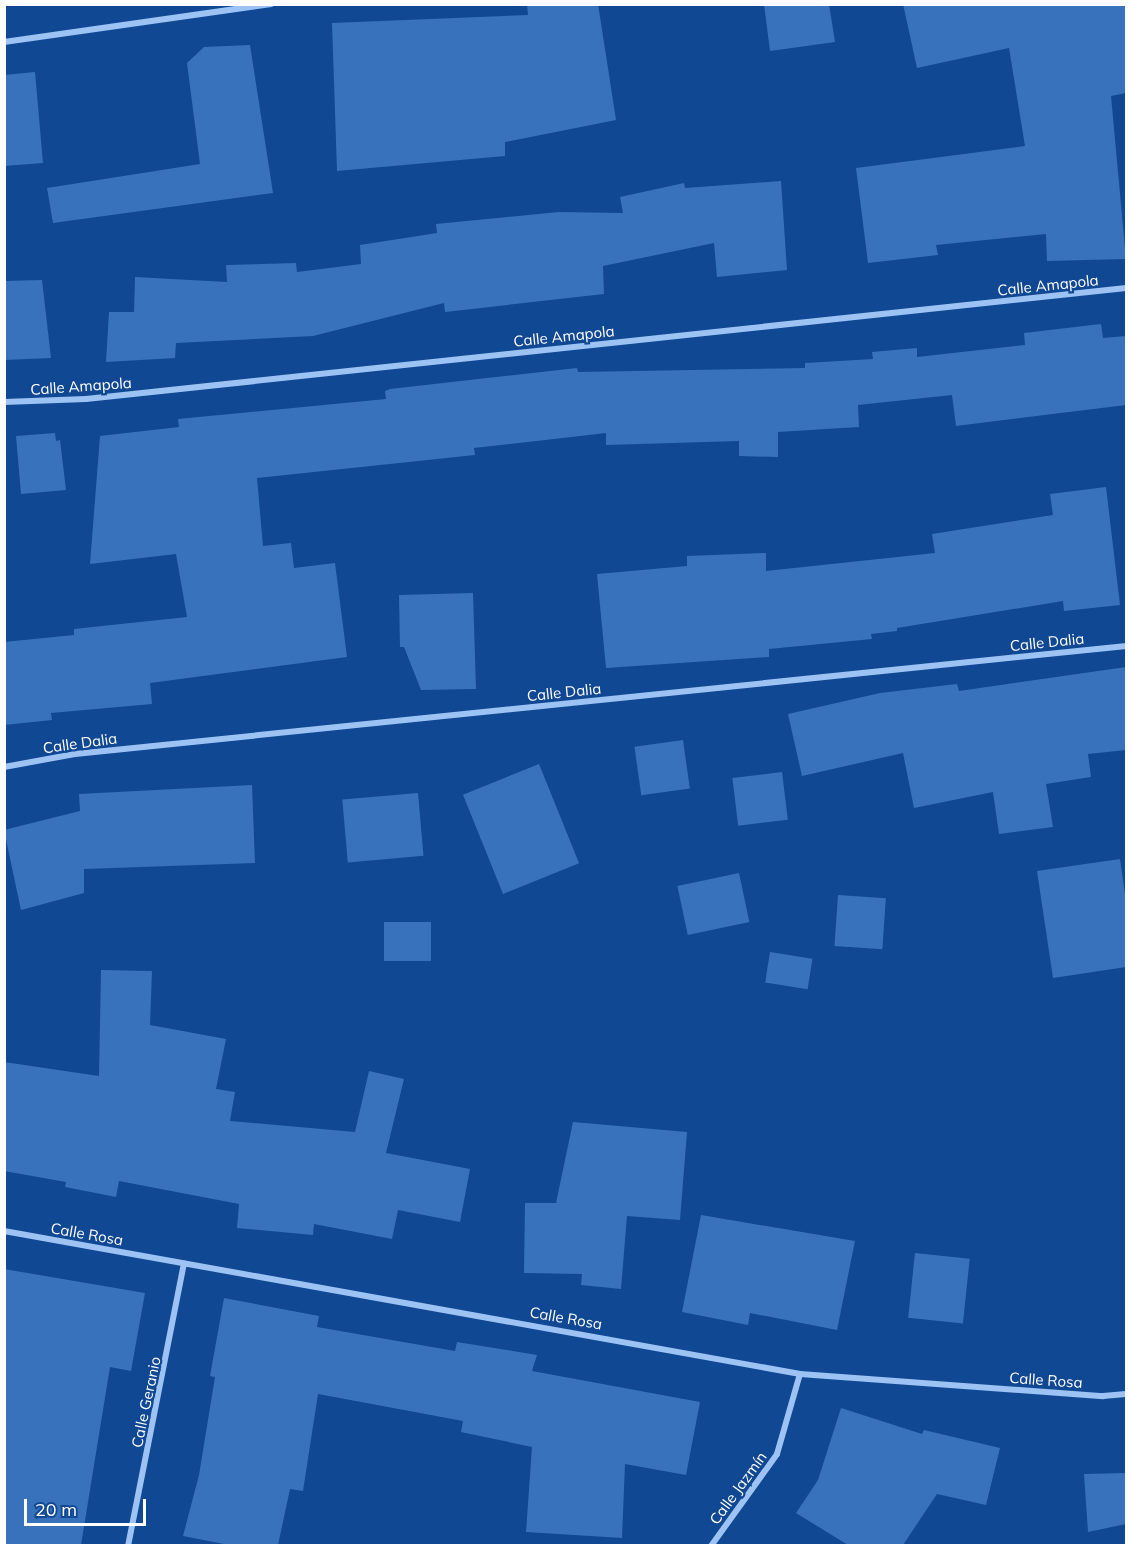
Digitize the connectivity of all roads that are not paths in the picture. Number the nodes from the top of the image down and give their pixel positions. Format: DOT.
graph roads {
  1 [pos="271,4"];
  2 [pos="4,42"];
  3 [pos="1126,288"];
  4 [pos="4,402"];
  5 [pos="1126,646"];
  6 [pos="4,767"];
  7 [pos="4,1231"];
  8 [pos="184,1264"];
  9 [pos="800,1374"];
  10 [pos="1126,1394"];
  11 [pos="128,1545"];
  12 [pos="711,1545"];
  1 -- 2 [label="street"];
  3 -- 4 [label="street, Calle Amapola"];
  5 -- 6 [label="street, Calle Dalia"];
  7 -- 8 [label="street, Calle Rosa"];
  8 -- 9 [label="street, Calle Rosa"];
  8 -- 11 [label="street, Calle Geranio"];
  9 -- 10 [label="street, Calle Rosa"];
  9 -- 12 [label="street, Calle Jazmín"];
}
